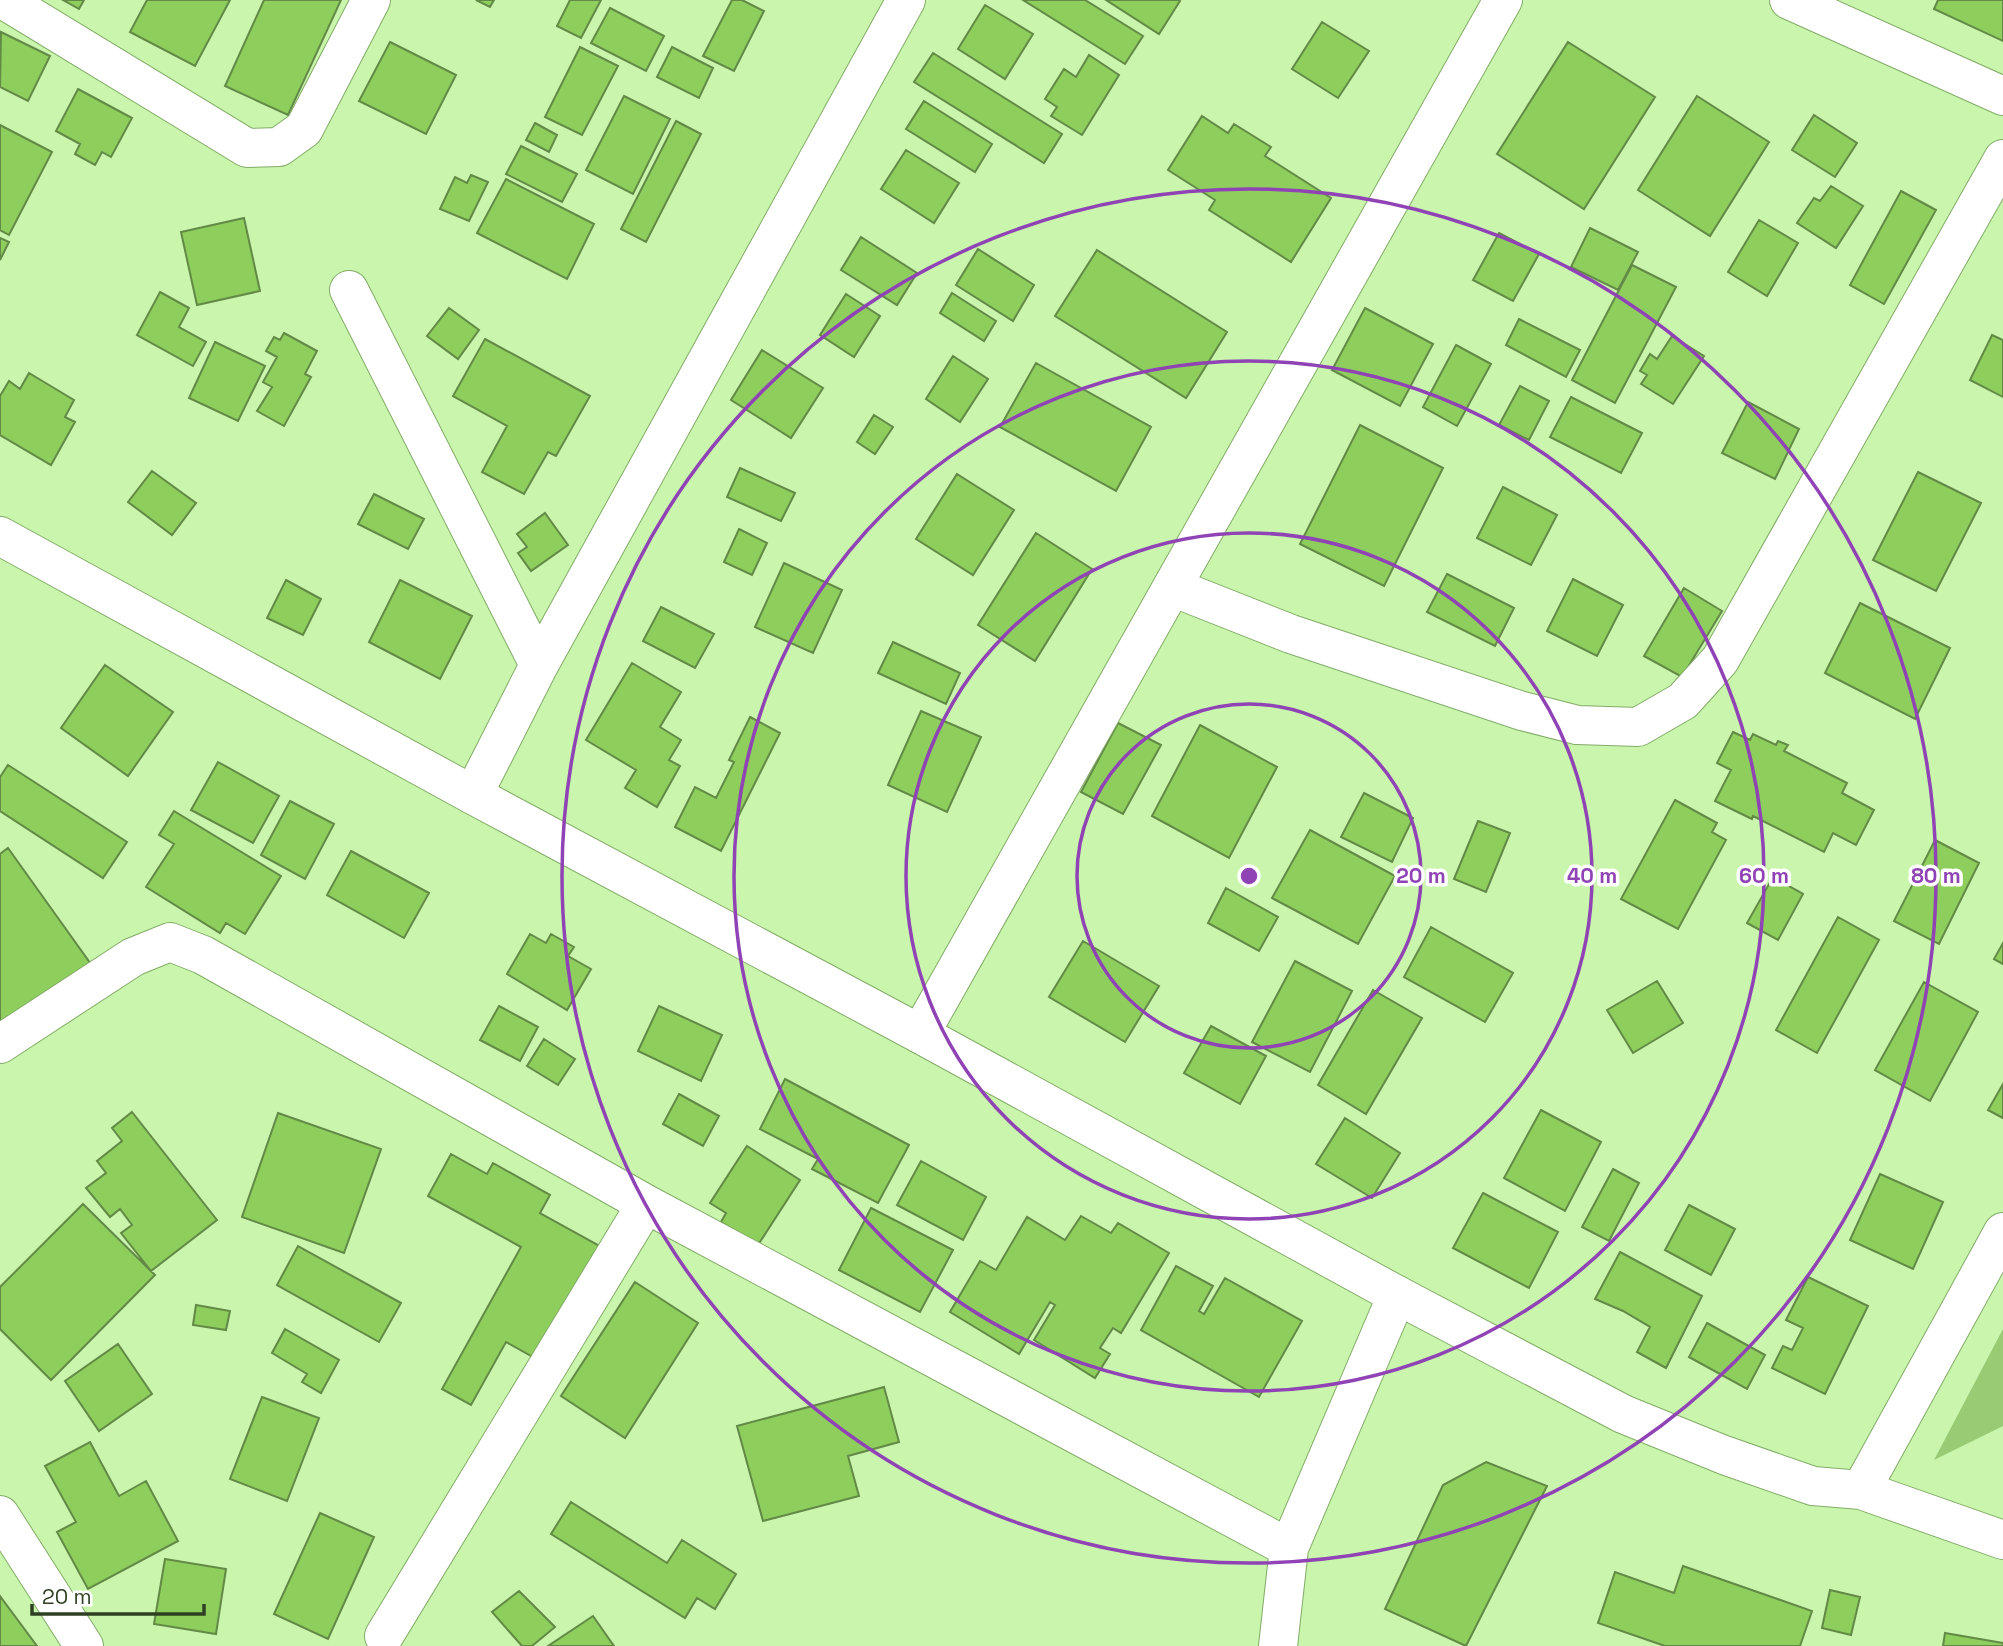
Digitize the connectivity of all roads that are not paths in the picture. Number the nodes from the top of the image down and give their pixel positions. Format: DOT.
graph roads {
  1 [pos="4,0"];
  2 [pos="371,0"];
  3 [pos="906,0"];
  4 [pos="1503,0"];
  5 [pos="1788,0"];
  6 [pos="2003,96"];
  7 [pos="2003,159"];
  8 [pos="349,290"];
  9 [pos="0,536"];
  10 [pos="1172,587"];
  11 [pos="539,665"];
  12 [pos="473,795"];
  13 [pos="920,1034"];
  14 [pos="0,1044"];
  15 [pos="646,1204"];
  16 [pos="2003,1232"];
  17 [pos="1397,1295"];
  18 [pos="1861,1490"];
  19 [pos="0,1515"];
  20 [pos="2003,1540"];
  21 [pos="1289,1548"];
  22 [pos="384,1636"];
  23 [pos="84,1646"];
  24 [pos="1278,1646"];
  1 -- 2 [label="street"];
  3 -- 11 [label="street"];
  4 -- 10 [label="street"];
  5 -- 6 [label="street"];
  7 -- 10 [label="street"];
  8 -- 11 [label="street"];
  9 -- 12 [label="street"];
  10 -- 13 [label="street"];
  11 -- 12 [label="street"];
  12 -- 13 [label="street"];
  13 -- 17 [label="street"];
  14 -- 15 [label="street"];
  15 -- 21 [label="street"];
  15 -- 22 [label="street"];
  16 -- 18 [label="street"];
  17 -- 18 [label="street"];
  17 -- 21 [label="street"];
  18 -- 20 [label="street"];
  19 -- 23 [label="street"];
  21 -- 24 [label="street"];
}
